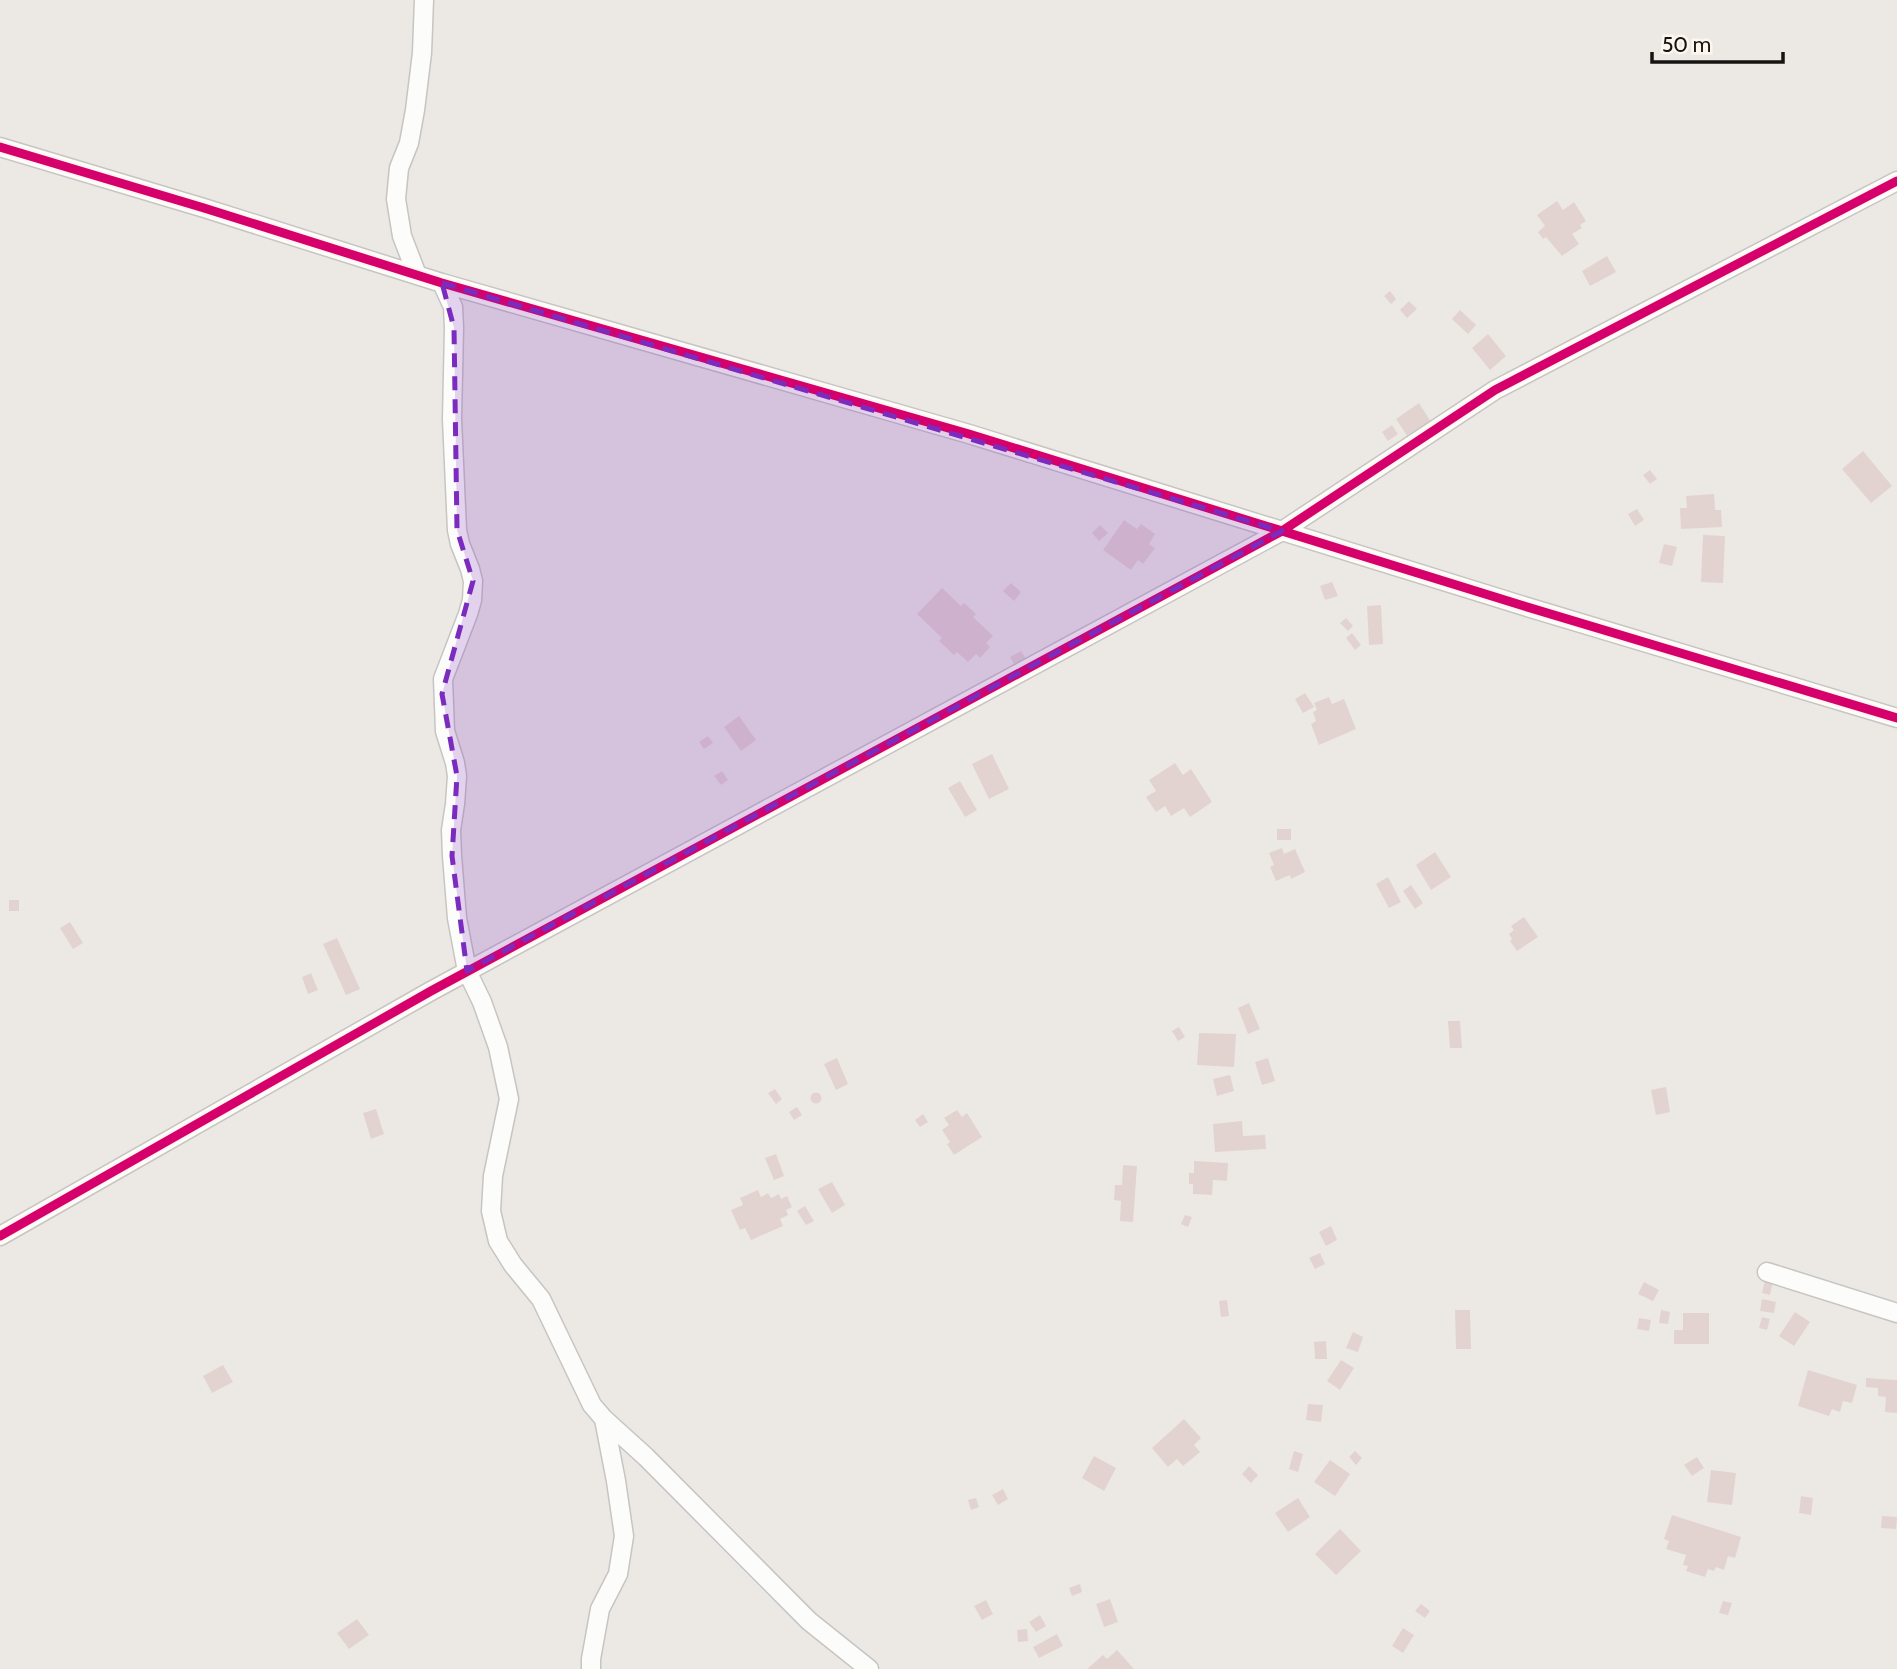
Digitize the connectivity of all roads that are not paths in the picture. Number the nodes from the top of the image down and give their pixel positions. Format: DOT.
graph roads {
  1 [pos="424,0"];
  2 [pos="0,147"];
  3 [pos="1897,181"];
  4 [pos="416,275"];
  5 [pos="442,283"];
  6 [pos="1282,531"];
  7 [pos="1897,718"];
  8 [pos="467,971"];
  9 [pos="0,1236"];
  10 [pos="1767,1272"];
  11 [pos="1897,1313"];
  12 [pos="604,1419"];
  13 [pos="591,1669"];
  14 [pos="869,1669"];
  1 -- 4 [label="street"];
  2 -- 4 [label="street"];
  3 -- 6 [label="street"];
  4 -- 5 [label="street"];
  5 -- 6 [label="street"];
  5 -- 8 [label="street"];
  6 -- 7 [label="street"];
  6 -- 8 [label="street"];
  8 -- 9 [label="street"];
  8 -- 12 [label="street"];
  10 -- 11 [label="street"];
  12 -- 13 [label="street"];
  12 -- 14 [label="street"];
}
